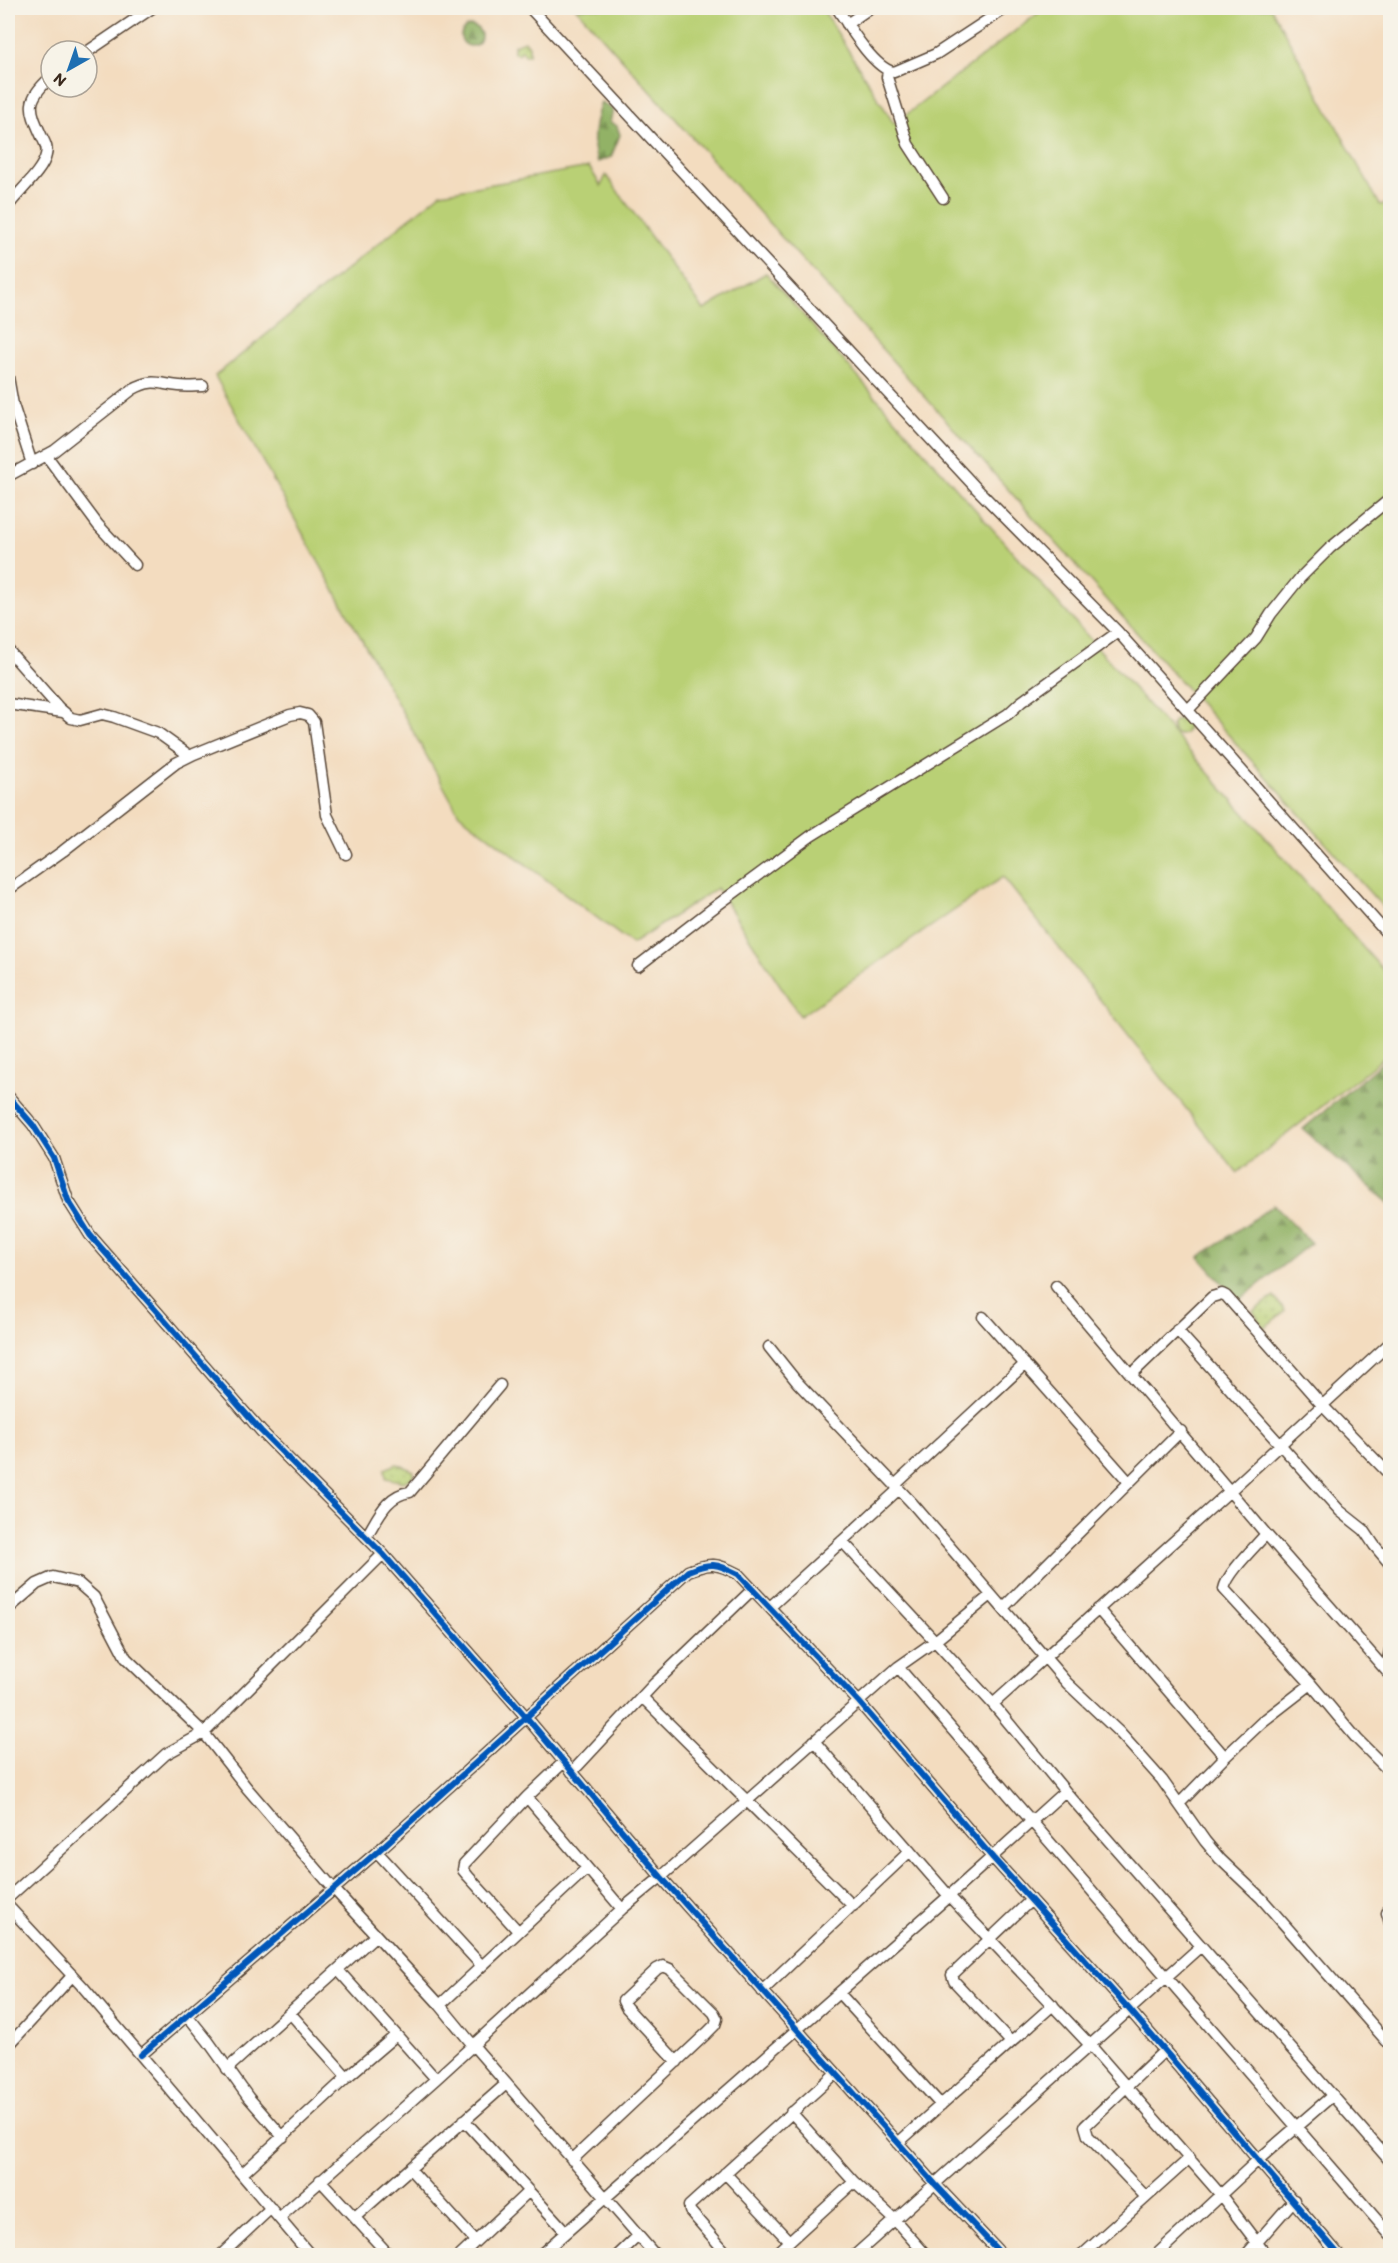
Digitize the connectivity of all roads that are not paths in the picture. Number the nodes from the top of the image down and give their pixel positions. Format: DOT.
graph roads {
  1 [pos="152,8"];
  2 [pos="530,8"];
  3 [pos="837,8"];
  4 [pos="870,8"];
  5 [pos="1006,8"];
  6 [pos="847,24"];
  7 [pos="99,44"];
  8 [pos="888,71"];
  9 [pos="39,88"];
  10 [pos="943,198"];
  11 [pos="8,206"];
  12 [pos="8,377"];
  13 [pos="203,386"];
  14 [pos="46,455"];
  15 [pos="32,464"];
  16 [pos="8,476"];
  17 [pos="1390,499"];
  18 [pos="135,565"];
  19 [pos="1118,632"];
  20 [pos="8,650"];
  21 [pos="8,704"];
  22 [pos="1188,710"];
  23 [pos="63,712"];
  24 [pos="190,756"];
  25 [pos="346,854"];
  26 [pos="8,890"];
  27 [pos="1390,937"];
  28 [pos="638,966"];
  29 [pos="8,1096"];
  30 [pos="1056,1286"];
  31 [pos="983,1317"];
  32 [pos="1177,1330"];
  33 [pos="1390,1343"];
  34 [pos="769,1347"];
  35 [pos="1025,1364"];
  36 [pos="1132,1374"];
  37 [pos="500,1385"];
  38 [pos="1322,1405"];
  39 [pos="1180,1431"];
  40 [pos="1280,1444"];
  41 [pos="1390,1475"];
  42 [pos="1129,1482"];
  43 [pos="897,1487"];
  44 [pos="1231,1490"];
  45 [pos="1266,1534"];
  46 [pos="366,1537"];
  47 [pos="842,1541"];
  48 [pos="383,1554"];
  49 [pos="1390,1564"];
  50 [pos="753,1589"];
  51 [pos="991,1595"];
  52 [pos="770,1607"];
  53 [pos="1003,1608"];
  54 [pos="8,1609"];
  55 [pos="1098,1609"];
  56 [pos="935,1641"];
  57 [pos="1390,1650"];
  58 [pos="1045,1657"];
  59 [pos="898,1667"];
  60 [pos="1388,1673"];
  61 [pos="1311,1684"];
  62 [pos="642,1697"];
  63 [pos="859,1702"];
  64 [pos="993,1704"];
  65 [pos="527,1718"];
  66 [pos="204,1732"];
  67 [pos="814,1742"];
  68 [pos="1225,1757"];
  69 [pos="564,1762"];
  70 [pos="572,1772"];
  71 [pos="1390,1772"];
  72 [pos="1065,1791"];
  73 [pos="527,1797"];
  74 [pos="747,1801"];
  75 [pos="1179,1804"];
  76 [pos="1032,1822"];
  77 [pos="910,1851"];
  78 [pos="377,1852"];
  79 [pos="993,1858"];
  80 [pos="586,1869"];
  81 [pos="661,1877"];
  82 [pos="333,1888"];
  83 [pos="949,1896"];
  84 [pos="8,1898"];
  85 [pos="1031,1900"];
  86 [pos="853,1905"];
  87 [pos="8,1906"];
  88 [pos="1390,1906"];
  89 [pos="621,1909"];
  90 [pos="1390,1923"];
  91 [pos="518,1931"];
  92 [pos="376,1935"];
  93 [pos="989,1938"];
  94 [pos="1201,1946"];
  95 [pos="481,1965"];
  96 [pos="338,1970"];
  97 [pos="1167,1975"];
  98 [pos="72,1976"];
  99 [pos="762,1990"];
  100 [pos="839,1993"];
  101 [pos="440,2005"];
  102 [pos="1053,2005"];
  103 [pos="1129,2009"];
  104 [pos="290,2013"];
  105 [pos="187,2015"];
  106 [pos="797,2030"];
  107 [pos="395,2036"];
  108 [pos="1011,2042"];
  109 [pos="472,2044"];
  110 [pos="1090,2045"];
  111 [pos="1390,2045"];
  112 [pos="8,2046"];
  113 [pos="1165,2050"];
  114 [pos="141,2055"];
  115 [pos="677,2062"];
  116 [pos="226,2069"];
  117 [pos="836,2073"];
  118 [pos="347,2078"];
  119 [pos="436,2079"];
  120 [pos="506,2084"];
  121 [pos="1126,2086"];
  122 [pos="1333,2095"];
  123 [pos="941,2105"];
  124 [pos="791,2112"];
  125 [pos="464,2121"];
  126 [pos="1298,2126"];
  127 [pos="283,2137"];
  128 [pos="898,2143"];
  129 [pos="1190,2158"];
  130 [pos="572,2160"];
  131 [pos="1258,2160"];
  132 [pos="1390,2161"];
  133 [pos="410,2169"];
  134 [pos="725,2172"];
  135 [pos="242,2174"];
  136 [pos="320,2180"];
  137 [pos="854,2182"];
  138 [pos="935,2184"];
  139 [pos="529,2191"];
  140 [pos="1220,2194"];
  141 [pos="1146,2197"];
  142 [pos="604,2198"];
  143 [pos="1294,2200"];
  144 [pos="271,2208"];
  145 [pos="356,2217"];
  146 [pos="279,2218"];
  147 [pos="894,2219"];
  148 [pos="566,2232"];
  149 [pos="1390,2235"];
  150 [pos="638,2236"];
  151 [pos="475,2241"];
  152 [pos="789,2241"];
  153 [pos="1257,2243"];
  154 [pos="224,2254"];
  155 [pos="311,2256"];
  156 [pos="390,2256"];
  157 [pos="459,2256"];
  158 [pos="539,2256"];
  159 [pos="617,2256"];
  160 [pos="656,2256"];
  161 [pos="729,2256"];
  162 [pos="773,2256"];
  163 [pos="854,2256"];
  164 [pos="927,2256"];
  165 [pos="1003,2256"];
  166 [pos="1081,2256"];
  167 [pos="1155,2256"];
  168 [pos="1245,2256"];
  169 [pos="1266,2256"];
  170 [pos="1340,2256"];
  1 -- 7 [label="street"];
  2 -- 19 [label="street"];
  3 -- 6 [label="street"];
  4 -- 6 [label="street"];
  5 -- 8 [label="street"];
  6 -- 8 [label="street"];
  8 -- 10 [label="street"];
  9 -- 11 [label="street"];
  12 -- 15 [label="street"];
  13 -- 14 [label="street"];
  14 -- 15 [label="street"];
  14 -- 18 [label="street"];
  15 -- 16 [label="street"];
  17 -- 22 [label="street"];
  19 -- 22 [label="street"];
  19 -- 28 [label="street"];
  20 -- 23 [label="street"];
  21 -- 23 [label="street"];
  22 -- 27 [label="street"];
  23 -- 24 [label="street"];
  24 -- 25 [label="street"];
  24 -- 26 [label="street"];
  29 -- 46 [label="street"];
  30 -- 36 [label="street"];
  31 -- 35 [label="street"];
  32 -- 36 [label="street"];
  32 -- 38 [label="street"];
  32 -- 40 [label="street"];
  33 -- 38 [label="street"];
  34 -- 43 [label="street"];
  35 -- 42 [label="street"];
  35 -- 43 [label="street"];
  36 -- 39 [label="street"];
  37 -- 46 [label="street"];
  38 -- 40 [label="street"];
  38 -- 41 [label="street"];
  39 -- 42 [label="street"];
  39 -- 44 [label="street"];
  40 -- 44 [label="street"];
  40 -- 49 [label="street"];
  42 -- 53 [label="street"];
  43 -- 47 [label="street"];
  43 -- 51 [label="street"];
  44 -- 45 [label="street"];
  44 -- 55 [label="street"];
  45 -- 60 [label="street"];
  45 -- 61 [label="street"];
  46 -- 48 [label="street"];
  47 -- 52 [label="street"];
  47 -- 56 [label="street"];
  48 -- 65 [label="street"];
  48 -- 66 [label="street"];
  50 -- 52 [label="street"];
  50 -- 62 [label="street"];
  50 -- 65 [label="street"];
  51 -- 53 [label="street"];
  51 -- 56 [label="street"];
  52 -- 63 [label="street"];
  53 -- 58 [label="street"];
  54 -- 66 [label="street"];
  55 -- 58 [label="street"];
  55 -- 68 [label="street"];
  56 -- 59 [label="street"];
  56 -- 64 [label="street"];
  57 -- 60 [label="street"];
  58 -- 64 [label="street"];
  58 -- 75 [label="street"];
  59 -- 63 [label="street"];
  59 -- 76 [label="street"];
  61 -- 68 [label="street"];
  61 -- 71 [label="street"];
  62 -- 70 [label="street"];
  62 -- 74 [label="street"];
  63 -- 67 [label="street"];
  63 -- 79 [label="street"];
  64 -- 72 [label="street"];
  65 -- 69 [label="street"];
  65 -- 78 [label="street"];
  66 -- 82 [label="street"];
  66 -- 84 [label="street"];
  67 -- 74 [label="street"];
  67 -- 77 [label="street"];
  68 -- 75 [label="street"];
  69 -- 70 [label="street"];
  69 -- 73 [label="street"];
  70 -- 81 [label="street"];
  72 -- 76 [label="street"];
  72 -- 94 [label="street"];
  73 -- 80 [label="street"];
  73 -- 91 [label="street"];
  74 -- 81 [label="street"];
  74 -- 86 [label="street"];
  75 -- 111 [label="street"];
  76 -- 79 [label="street"];
  76 -- 97 [label="street"];
  77 -- 83 [label="street"];
  77 -- 86 [label="street"];
  78 -- 82 [label="street"];
  78 -- 95 [label="street"];
  79 -- 83 [label="street"];
  79 -- 85 [label="street"];
  80 -- 89 [label="street"];
  80 -- 91 [label="street"];
  81 -- 89 [label="street"];
  81 -- 99 [label="street"];
  82 -- 92 [label="street"];
  82 -- 105 [label="street"];
  83 -- 93 [label="street"];
  83 -- 100 [label="street"];
  85 -- 93 [label="street"];
  85 -- 103 [label="street"];
  86 -- 99 [label="street"];
  87 -- 98 [label="street"];
  88 -- 90 [label="street"];
  89 -- 109 [label="street"];
  91 -- 95 [label="street"];
  92 -- 96 [label="street"];
  92 -- 101 [label="street"];
  93 -- 102 [label="street"];
  93 -- 108 [label="street"];
  94 -- 97 [label="street"];
  94 -- 122 [label="street"];
  95 -- 101 [label="street"];
  96 -- 104 [label="street"];
  96 -- 107 [label="street"];
  97 -- 103 [label="street"];
  97 -- 126 [label="street"];
  98 -- 112 [label="street"];
  98 -- 114 [label="street"];
  99 -- 106 [label="street"];
  100 -- 106 [label="street"];
  100 -- 123 [label="street"];
  101 -- 109 [label="street"];
  102 -- 108 [label="street"];
  102 -- 110 [label="street"];
  103 -- 110 [label="street"];
  103 -- 113 [label="street"];
  104 -- 116 [label="street"];
  104 -- 118 [label="street"];
  105 -- 114 [label="street"];
  105 -- 116 [label="street"];
  106 -- 117 [label="street"];
  106 -- 142 [label="street"];
  107 -- 118 [label="street"];
  107 -- 119 [label="street"];
  108 -- 123 [label="street"];
  109 -- 119 [label="street"];
  109 -- 120 [label="street"];
  110 -- 121 [label="street"];
  110 -- 138 [label="street"];
  113 -- 121 [label="street"];
  113 -- 131 [label="street"];
  114 -- 135 [label="street"];
  115 -- 115 [label="street"];
  115 -- 130 [label="street"];
  116 -- 127 [label="street"];
  117 -- 124 [label="street"];
  117 -- 128 [label="street"];
  118 -- 127 [label="street"];
  119 -- 136 [label="street"];
  120 -- 125 [label="street"];
  120 -- 130 [label="street"];
  121 -- 129 [label="street"];
  121 -- 141 [label="street"];
  122 -- 126 [label="street"];
  122 -- 132 [label="street"];
  123 -- 128 [label="street"];
  124 -- 134 [label="street"];
  124 -- 137 [label="street"];
  125 -- 133 [label="street"];
  125 -- 139 [label="street"];
  126 -- 131 [label="street"];
  126 -- 149 [label="street"];
  127 -- 135 [label="street"];
  128 -- 138 [label="street"];
  129 -- 140 [label="street"];
  129 -- 141 [label="street"];
  130 -- 142 [label="street"];
  131 -- 140 [label="street"];
  131 -- 143 [label="street"];
  133 -- 145 [label="street"];
  133 -- 151 [label="street"];
  134 -- 152 [label="street"];
  134 -- 161 [label="street"];
  135 -- 144 [label="street"];
  136 -- 145 [label="street"];
  136 -- 146 [label="street"];
  137 -- 147 [label="street"];
  137 -- 152 [label="street"];
  138 -- 147 [label="street"];
  138 -- 165 [label="street"];
  139 -- 148 [label="street"];
  139 -- 151 [label="street"];
  140 -- 153 [label="street"];
  140 -- 167 [label="street"];
  141 -- 166 [label="street"];
  142 -- 148 [label="street"];
  142 -- 150 [label="street"];
  143 -- 153 [label="street"];
  143 -- 170 [label="street"];
  144 -- 146 [label="street"];
  144 -- 154 [label="street"];
  145 -- 156 [label="street"];
  146 -- 155 [label="street"];
  147 -- 163 [label="street"];
  147 -- 164 [label="street"];
  148 -- 158 [label="street"];
  150 -- 159 [label="street"];
  150 -- 160 [label="street"];
  151 -- 157 [label="street"];
  152 -- 162 [label="street"];
  153 -- 168 [label="street"];
  153 -- 169 [label="street"];
}
